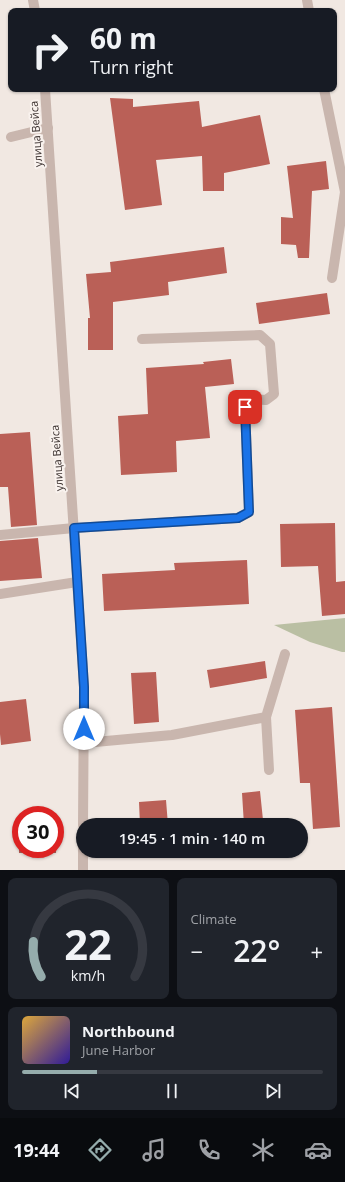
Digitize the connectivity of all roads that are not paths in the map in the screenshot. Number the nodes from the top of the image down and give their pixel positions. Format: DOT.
graph roads {
  1 [pos="45,92"];
  2 [pos="325,92"];
  3 [pos="48,128"];
  4 [pos="11,136"];
  5 [pos="332,278"];
  6 [pos="142,339"];
  7 [pos="74,528"];
  8 [pos="0,535"];
  9 [pos="77,582"];
  10 [pos="0,594"];
  11 [pos="285,654"];
  12 [pos="266,717"];
  13 [pos="84,743"];
  14 [pos="269,770"];
  15 [pos="83,818"];
  16 [pos="83,858"];
  17 [pos="83,870"];
  1 -- 3 [label="street, улица Вейса"];
  2 -- 5 [label="street"];
  3 -- 4 [label="street"];
  3 -- 7 [label="street, улица Вейса"];
  6 -- 7 [label="street"];
  7 -- 8 [label="street"];
  7 -- 9 [label="street, улица Вейса"];
  9 -- 10 [label="street"];
  9 -- 13 [label="street, улица Вейса"];
  11 -- 12 [label="street"];
  12 -- 13 [label="street"];
  12 -- 14 [label="street"];
  13 -- 15 [label="street, улица Вейса"];
  16 -- 17 [label="street"];
}
